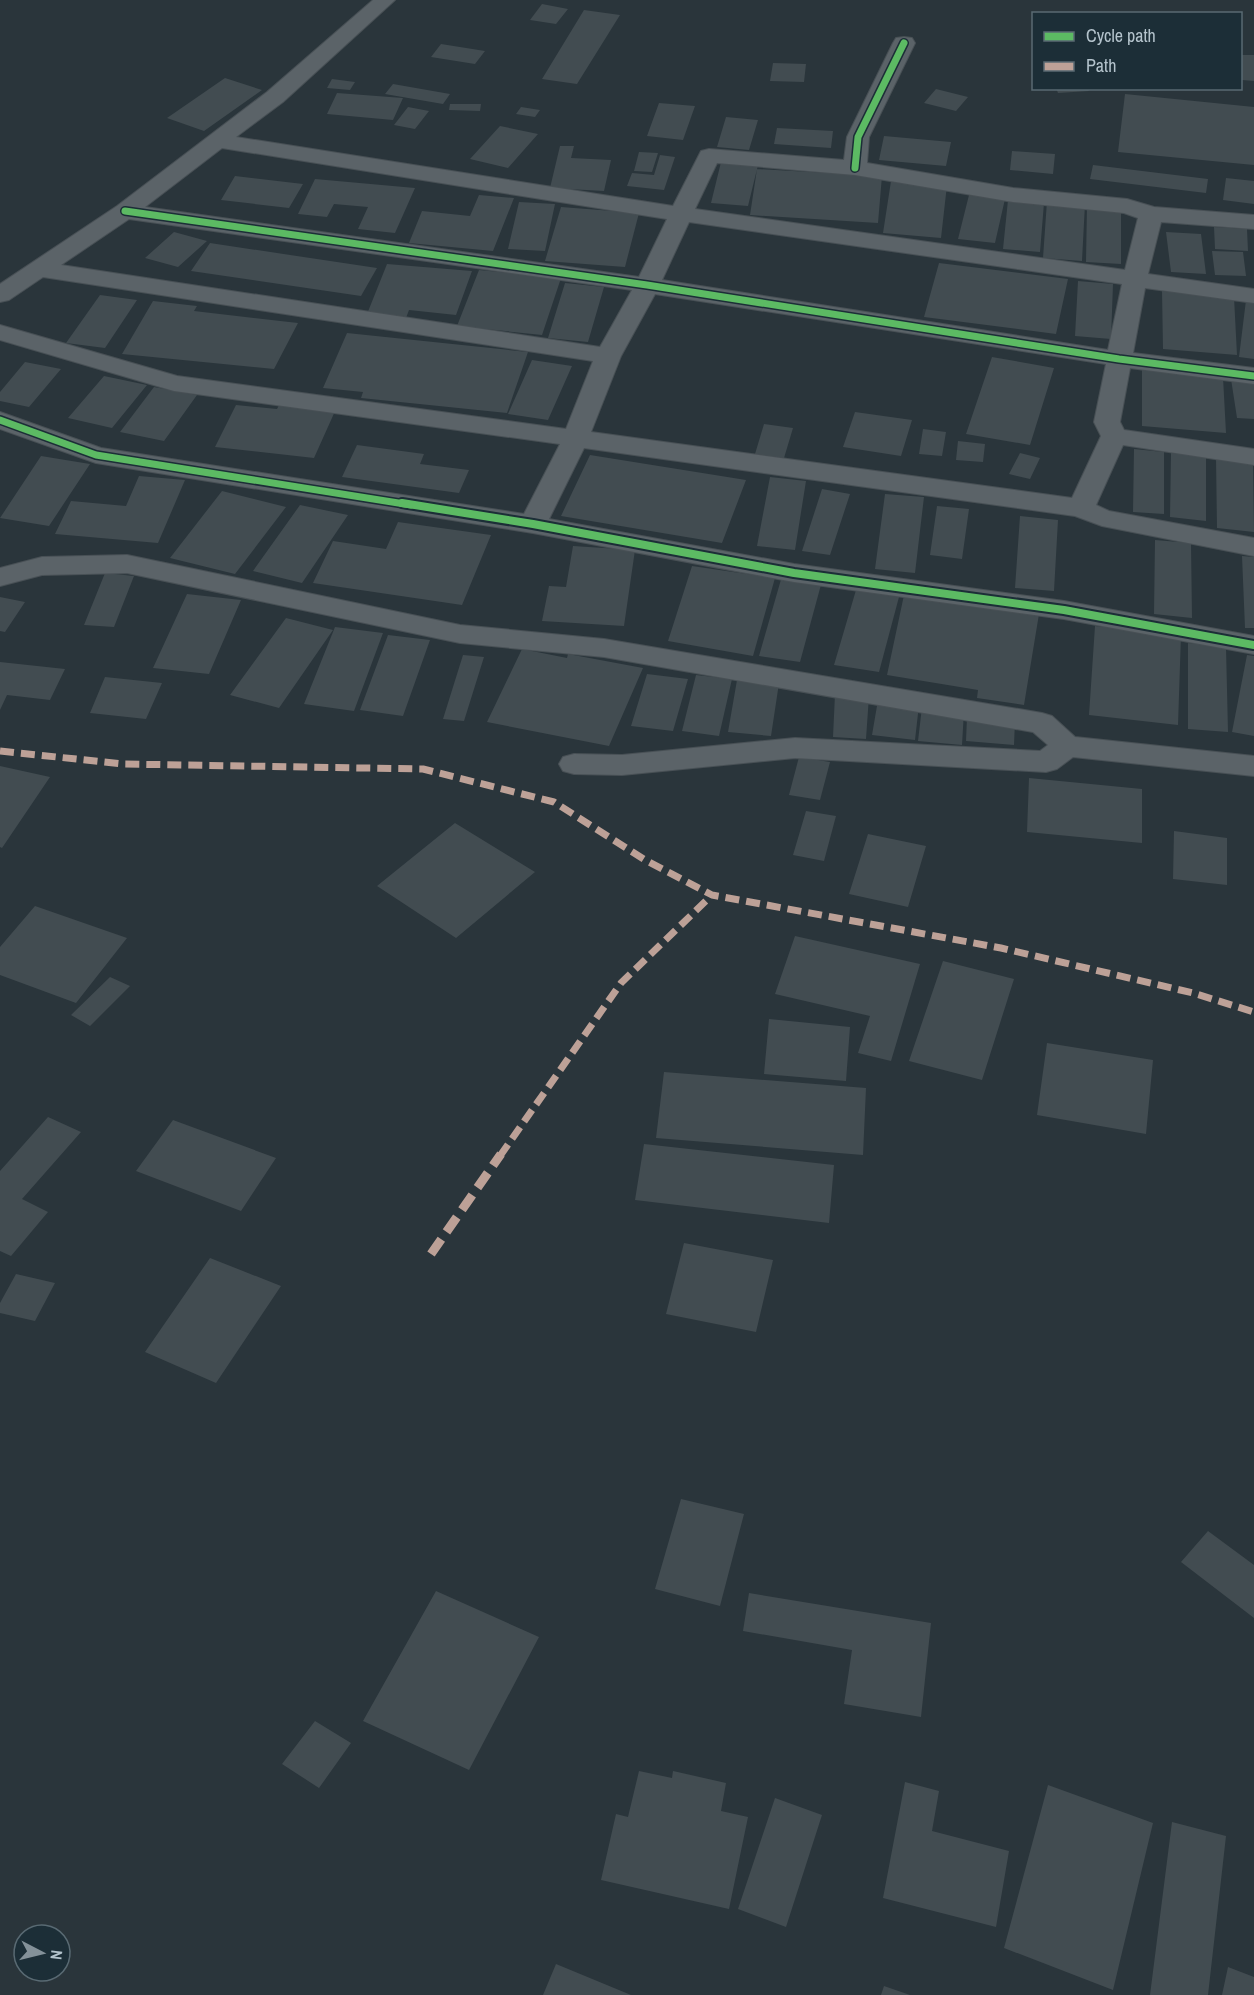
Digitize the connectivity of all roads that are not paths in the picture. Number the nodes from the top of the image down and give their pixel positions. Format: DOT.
graph roads {
  1 [pos="385,0"];
  2 [pos="904,43"];
  3 [pos="218,141"];
  4 [pos="855,168"];
  5 [pos="125,211"];
  6 [pos="680,214"];
  7 [pos="1151,214"];
  8 [pos="1254,222"];
  9 [pos="38,269"];
  10 [pos="1135,278"];
  11 [pos="647,285"];
  12 [pos="0,296"];
  13 [pos="1254,296"];
  14 [pos="0,332"];
  15 [pos="608,356"];
  16 [pos="1119,359"];
  17 [pos="1254,376"];
  18 [pos="0,420"];
  19 [pos="1114,436"];
  20 [pos="576,440"];
  21 [pos="1254,457"];
  22 [pos="1081,508"];
  23 [pos="532,524"];
  24 [pos="1254,547"];
  25 [pos="0,577"];
  26 [pos="1254,645"];
  27 [pos="1067,746"];
  28 [pos="574,764"];
  29 [pos="1254,766"];
  1 -- 3 [label="street"];
  2 -- 4 [label="street"];
  3 -- 5 [label="street"];
  3 -- 6 [label="street"];
  4 -- 6 [label="street"];
  4 -- 7 [label="street"];
  5 -- 9 [label="street"];
  5 -- 11 [label="street"];
  6 -- 10 [label="street"];
  6 -- 11 [label="street"];
  7 -- 8 [label="street"];
  7 -- 10 [label="street"];
  9 -- 12 [label="street"];
  9 -- 15 [label="street"];
  10 -- 13 [label="street"];
  10 -- 16 [label="street"];
  11 -- 15 [label="street"];
  11 -- 16 [label="street"];
  14 -- 20 [label="street"];
  15 -- 20 [label="street"];
  16 -- 17 [label="street"];
  16 -- 19 [label="street"];
  18 -- 23 [label="street"];
  19 -- 21 [label="street"];
  19 -- 22 [label="street"];
  20 -- 22 [label="street"];
  20 -- 23 [label="street"];
  22 -- 24 [label="street"];
  23 -- 26 [label="street"];
  25 -- 27 [label="street"];
  27 -- 28 [label="street"];
  27 -- 29 [label="street"];
}
